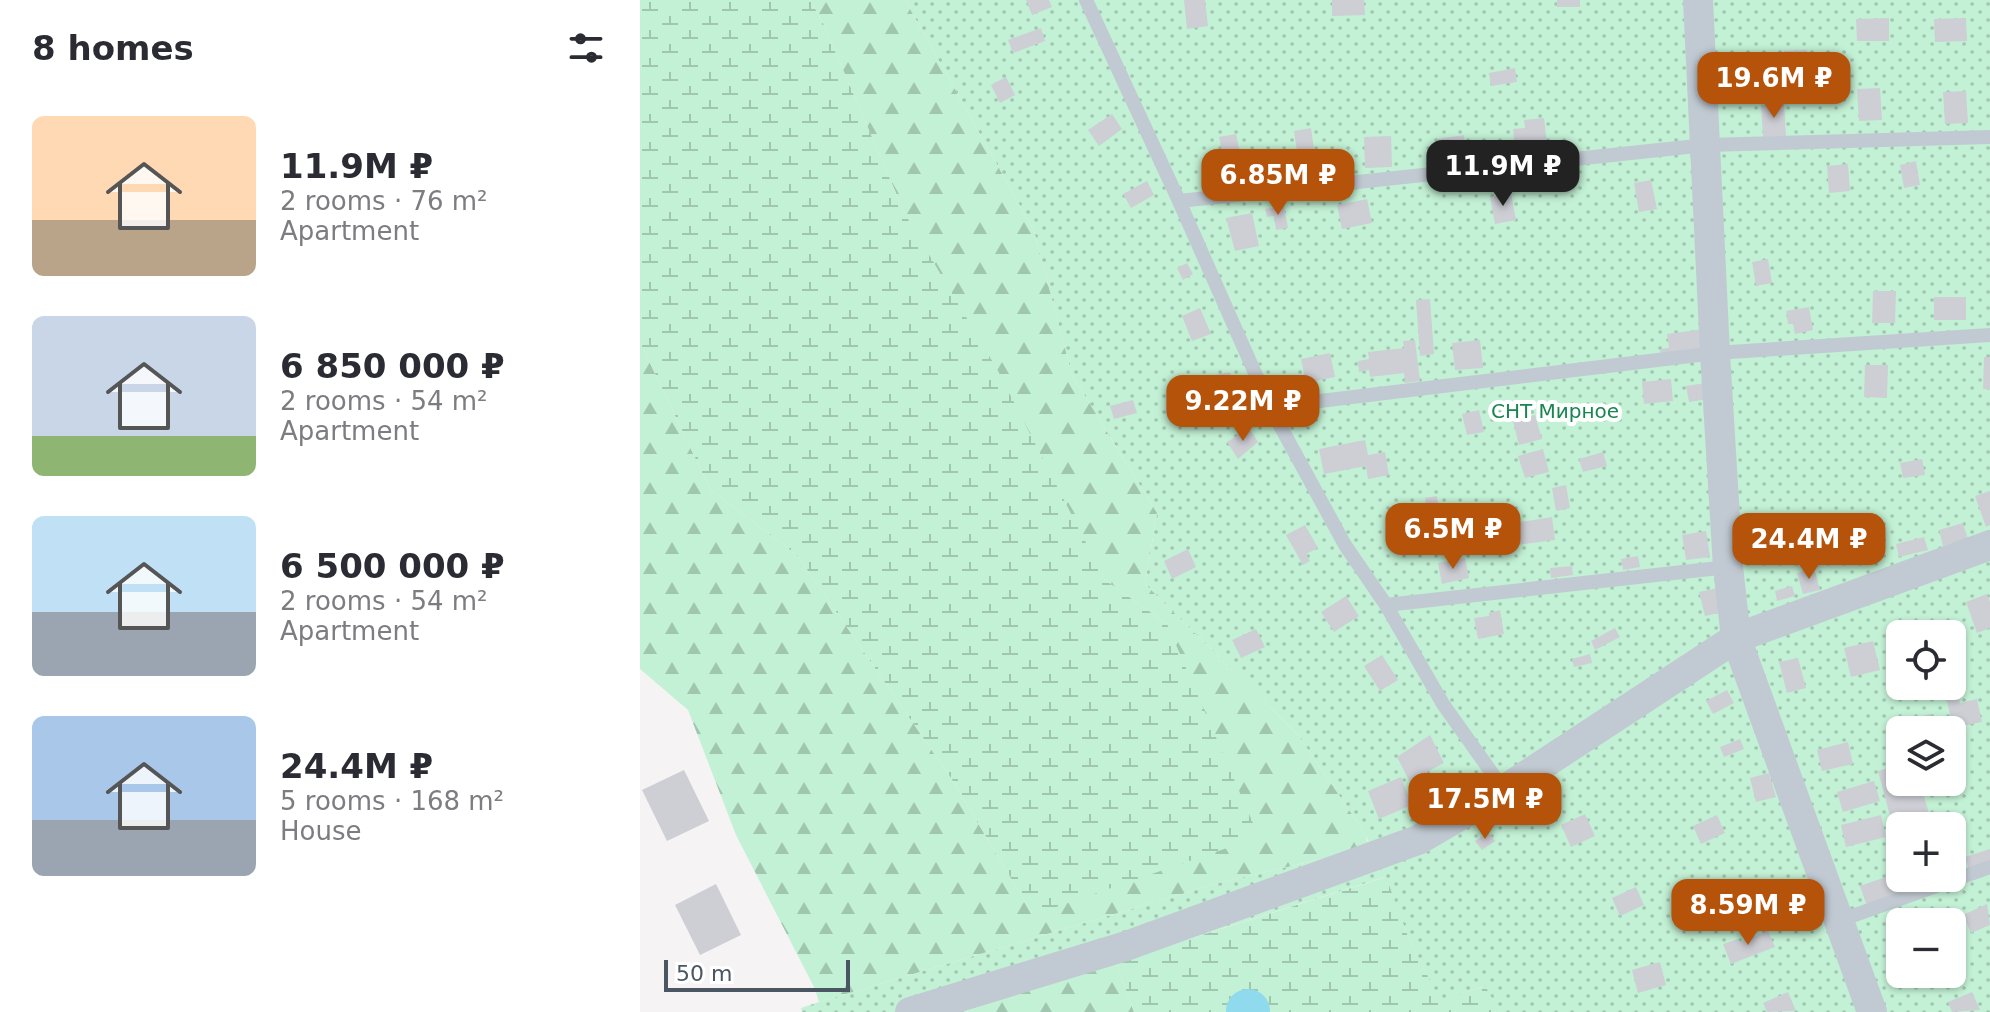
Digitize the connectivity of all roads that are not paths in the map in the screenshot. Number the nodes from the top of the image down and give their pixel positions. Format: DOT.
graph roads {
  1 [pos="1103,0"];
  2 [pos="1698,0"];
  3 [pos="1086,1"];
  4 [pos="1990,137"];
  5 [pos="1706,145"];
  6 [pos="1179,201"];
  7 [pos="1990,335"];
  8 [pos="1715,353"];
  9 [pos="1270,407"];
  10 [pos="1990,546"];
  11 [pos="1728,567"];
  12 [pos="1386,605"];
  13 [pos="1736,638"];
  14 [pos="1504,790"];
  15 [pos="1990,867"];
  16 [pos="1838,921"];
  17 [pos="910,1012"];
  18 [pos="1872,1012"];
  1 -- 3 [label="lane"];
  2 -- 5 [label="street"];
  3 -- 6 [label="lane"];
  4 -- 5 [label="lane"];
  5 -- 6 [label="lane"];
  5 -- 8 [label="street"];
  6 -- 9 [label="lane"];
  7 -- 8 [label="lane"];
  8 -- 9 [label="lane"];
  8 -- 11 [label="street"];
  9 -- 12 [label="lane"];
  10 -- 13 [label="street"];
  11 -- 12 [label="lane"];
  11 -- 13 [label="street"];
  12 -- 14 [label="lane"];
  13 -- 14 [label="street"];
  13 -- 16 [label="street"];
  14 -- 17 [label="street"];
  15 -- 16 [label="lane"];
  16 -- 18 [label="street"];
}
